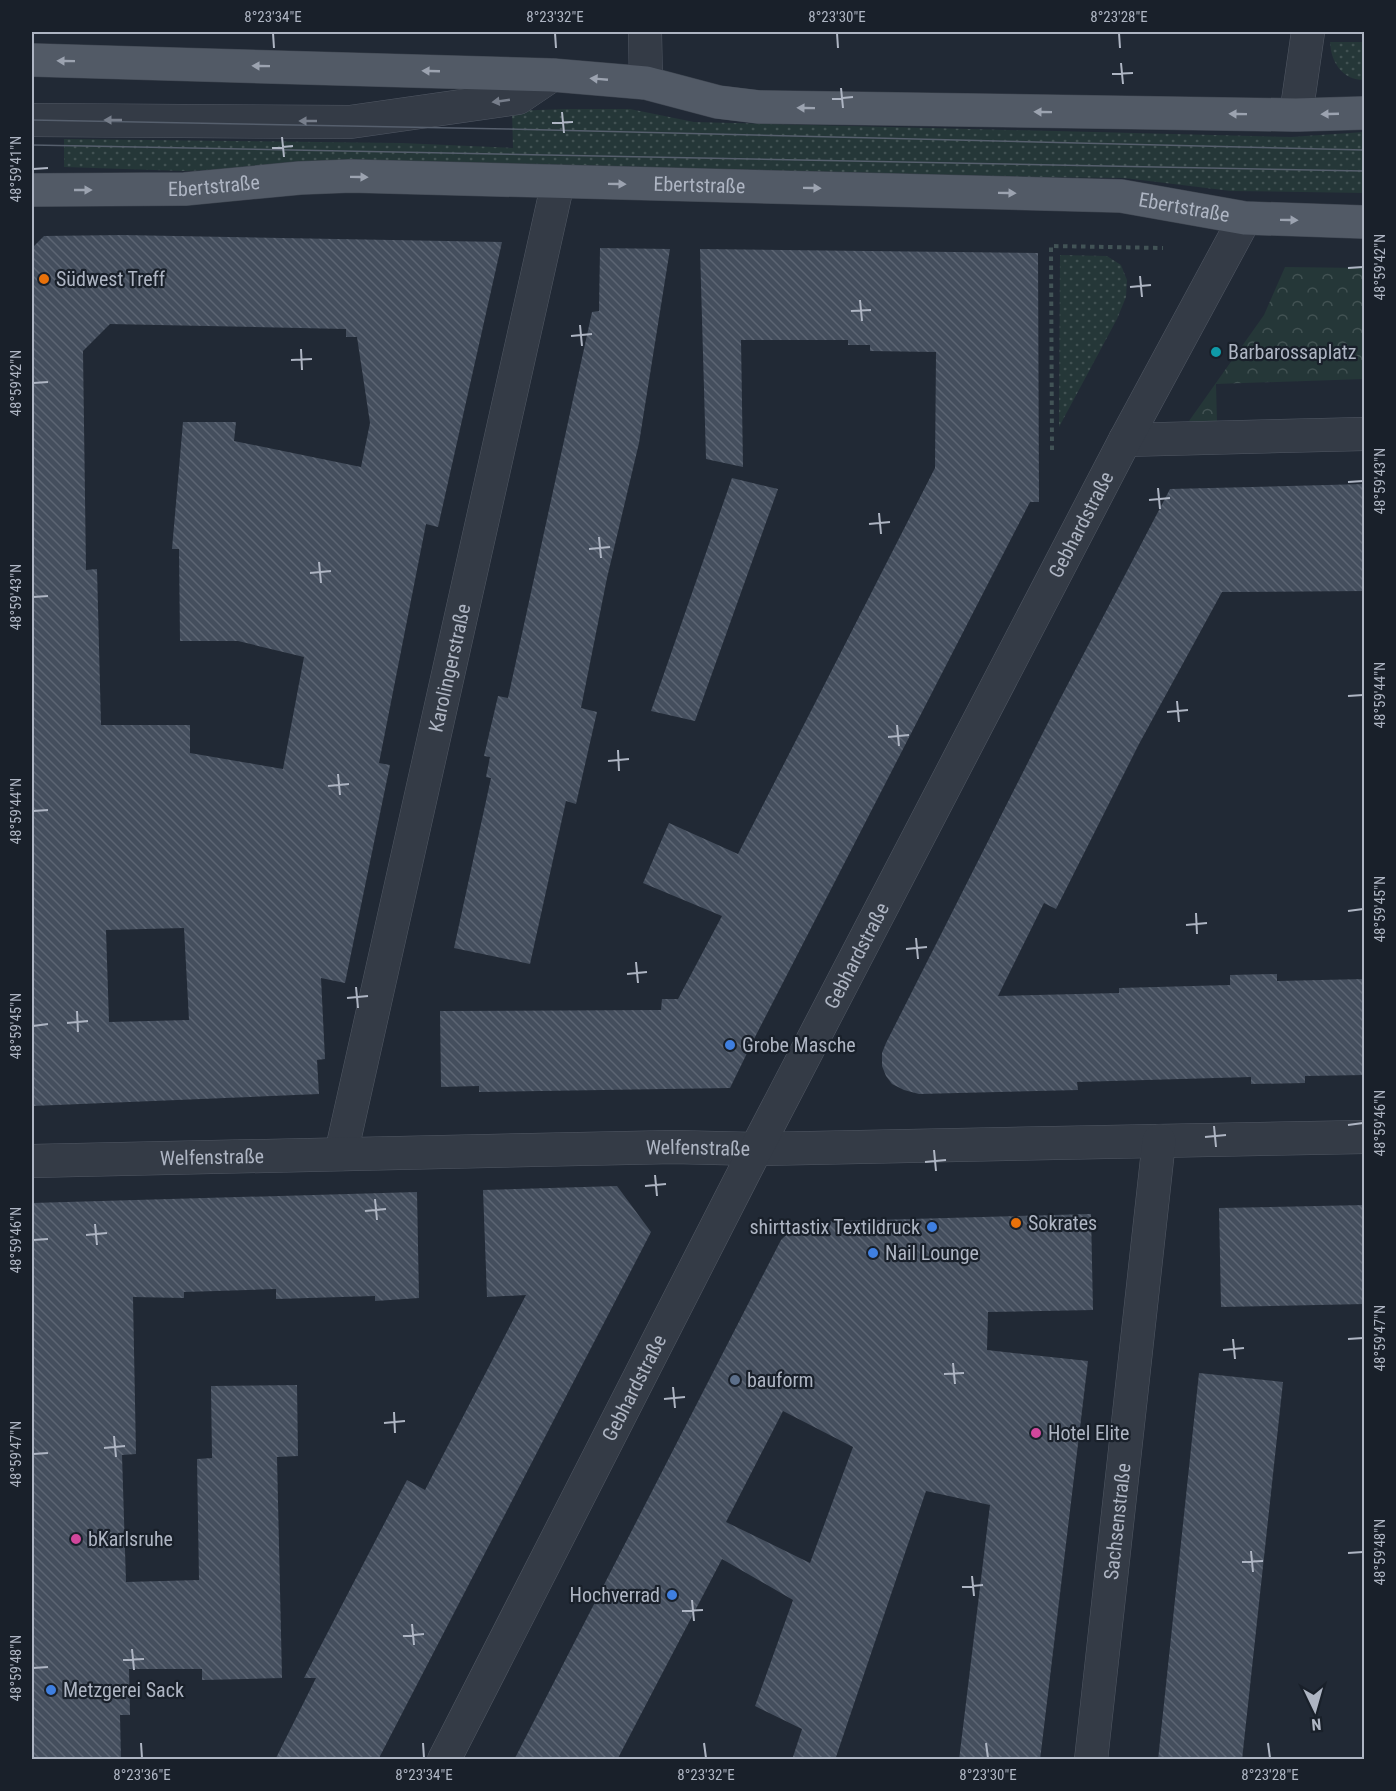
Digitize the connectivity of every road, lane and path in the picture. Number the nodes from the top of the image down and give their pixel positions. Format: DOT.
graph roads {
  1 [pos="645,32"];
  2 [pos="1308,32"];
  3 [pos="32,60"];
  4 [pos="552,75"];
  5 [pos="646,83"];
  6 [pos="1365,113"];
  7 [pos="1296,115"];
  8 [pos="32,120"];
  9 [pos="558,182"];
  10 [pos="32,190"];
  11 [pos="1245,218"];
  12 [pos="1365,222"];
  13 [pos="1051,246"];
  14 [pos="1365,434"];
  15 [pos="1125,440"];
  16 [pos="1052,450"];
  17 [pos="1365,1137"];
  18 [pos="1159,1141"];
  19 [pos="756,1149"];
  20 [pos="341,1154"];
  21 [pos="32,1161"];
  22 [pos="444,1760"];
  23 [pos="1091,1760"];
  1 -- 5 [label="street"];
  2 -- 7 [label="street"];
  4 -- 3 [label="main road, one-way"];
  5 -- 4 [label="main road, one-way"];
  4 -- 8 [label="street, one-way"];
  7 -- 5 [label="main road, one-way"];
  6 -- 7 [label="main road, one-way"];
  10 -- 9 [label="main road, Ebertstraße, one-way"];
  9 -- 11 [label="main road, Ebertstraße, one-way"];
  9 -- 20 [label="street, Karolingerstraße"];
  11 -- 12 [label="main road, Ebertstraße, one-way"];
  11 -- 15 [label="street, Gebhardstraße"];
  13 -- 16 [label="path"];
  14 -- 15 [label="street"];
  15 -- 19 [label="street, Gebhardstraße"];
  17 -- 18 [label="street, Welfenstraße"];
  18 -- 19 [label="street, Welfenstraße"];
  18 -- 23 [label="street, Sachsenstraße"];
  19 -- 20 [label="street, Welfenstraße"];
  19 -- 22 [label="street, Gebhardstraße"];
  20 -- 21 [label="street, Welfenstraße"];
}
